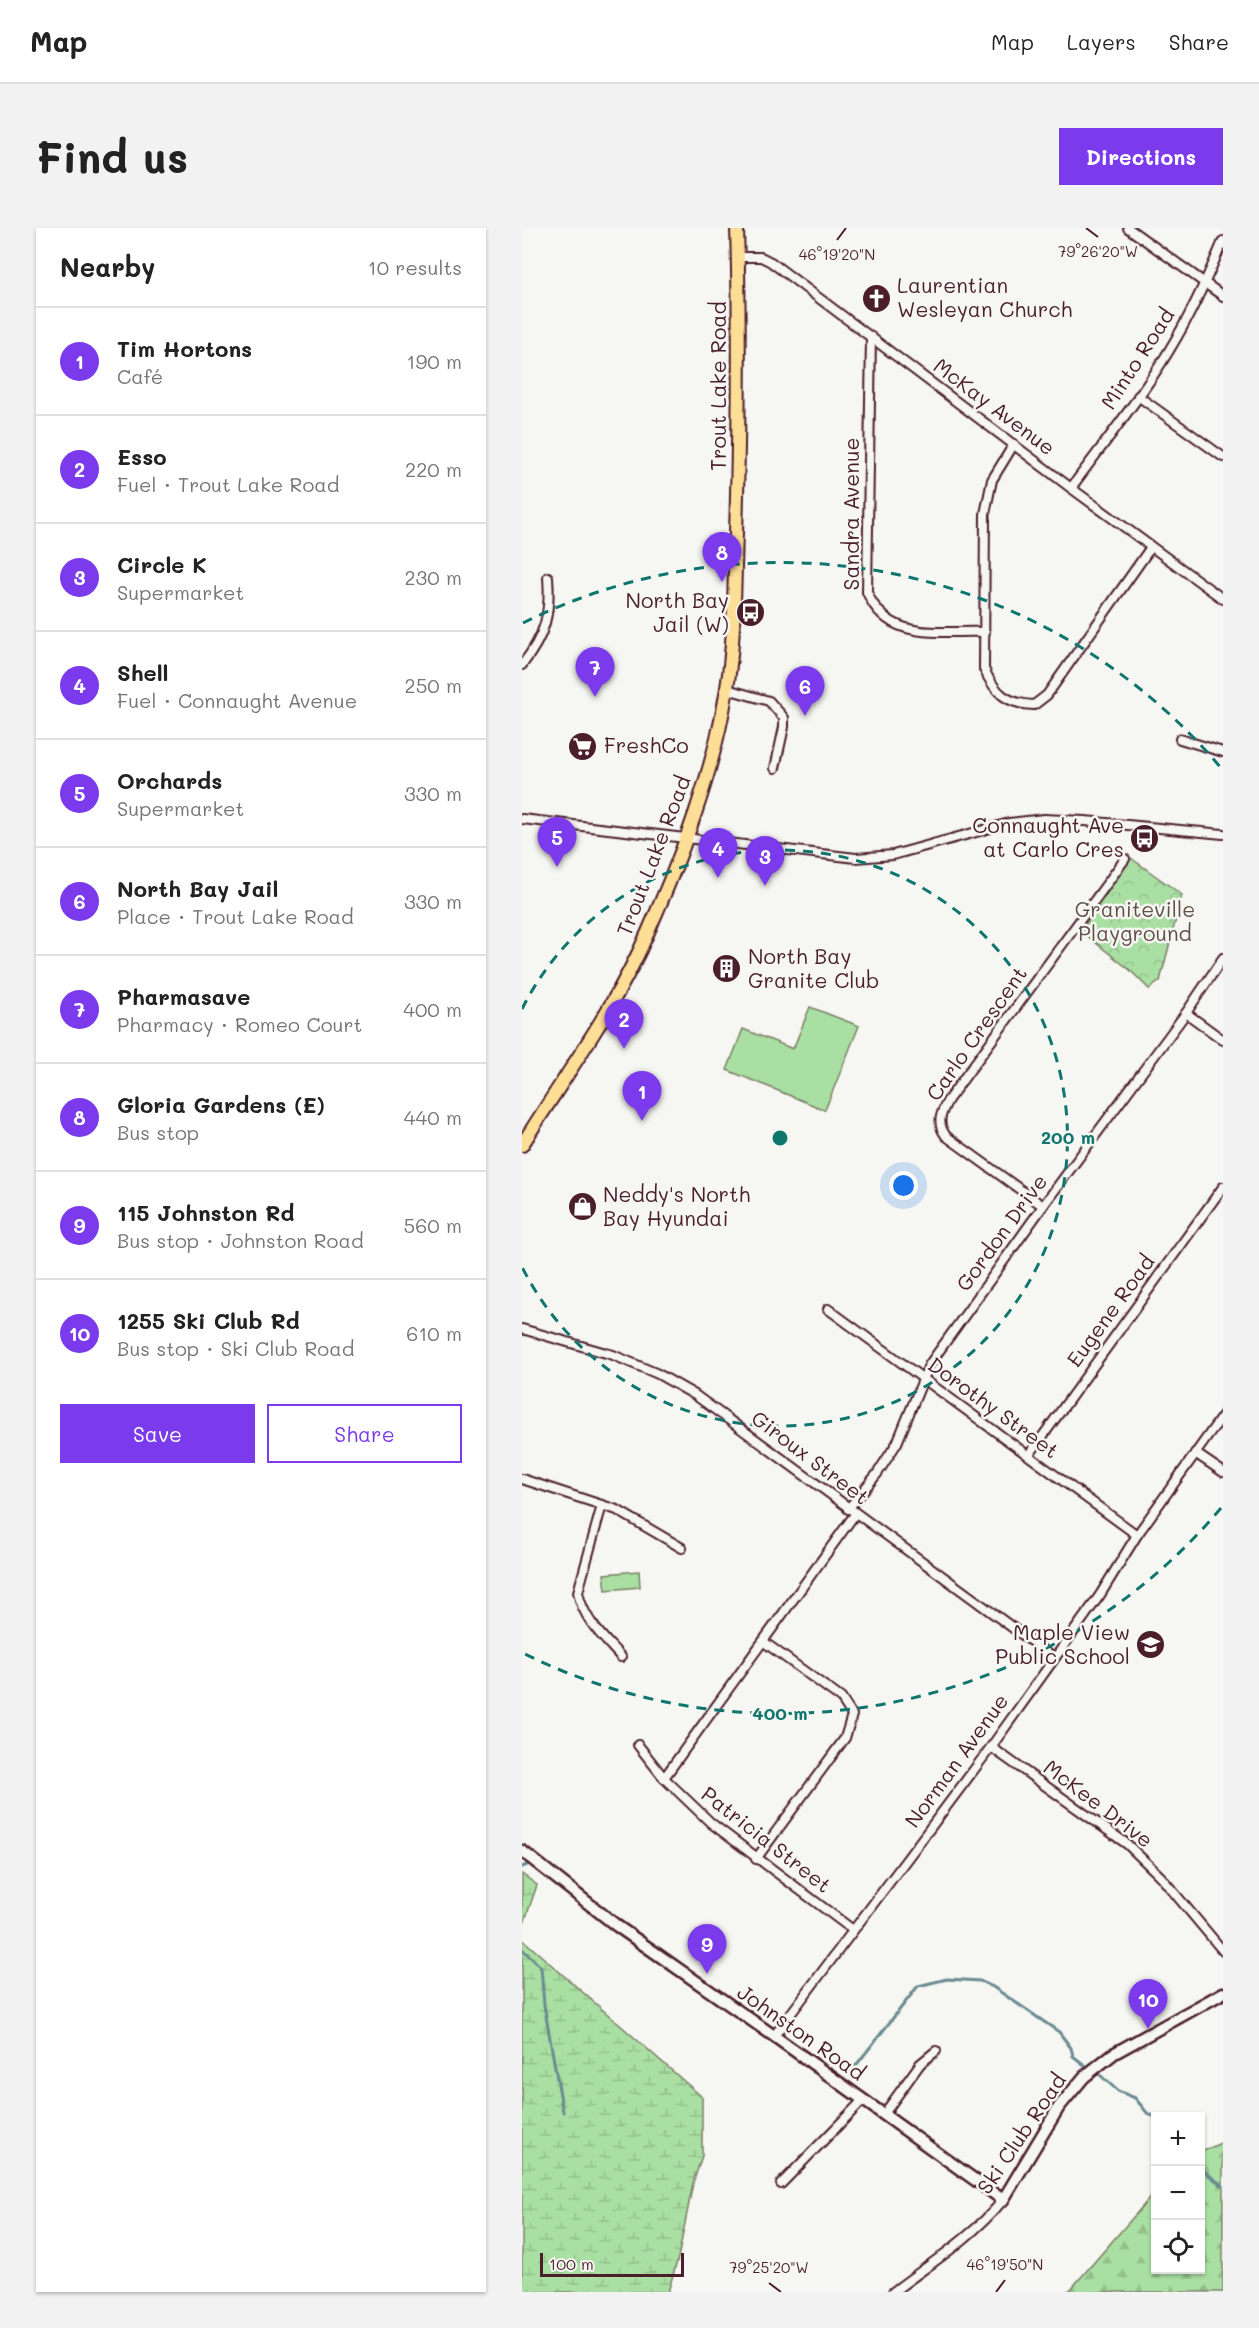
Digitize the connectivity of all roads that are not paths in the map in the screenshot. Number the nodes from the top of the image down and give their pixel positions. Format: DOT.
graph roads {
  1 [pos="737,228"];
  2 [pos="1128,228"];
  3 [pos="1223,241"];
  4 [pos="738,257"];
  5 [pos="1205,283"];
  6 [pos="1223,296"];
  7 [pos="871,337"];
  8 [pos="1138,396"];
  9 [pos="1014,444"];
  10 [pos="1223,457"];
  11 [pos="1071,488"];
  12 [pos="1151,547"];
  13 [pos="548,577"];
  14 [pos="1223,598"];
  15 [pos="984,633"];
  16 [pos="522,665"];
  17 [pos="727,689"];
  18 [pos="1180,739"];
  19 [pos="1223,752"];
  20 [pos="775,768"];
  21 [pos="522,819"];
  22 [pos="1223,834"];
  23 [pos="685,839"];
  24 [pos="1125,859"];
  25 [pos="1223,958"];
  26 [pos="1186,1013"];
  27 [pos="1223,1040"];
  28 [pos="522,1145"];
  29 [pos="1223,1187"];
  30 [pos="1043,1206"];
  31 [pos="828,1310"];
  32 [pos="522,1329"];
  33 [pos="923,1379"];
  34 [pos="1223,1414"];
  35 [pos="1196,1453"];
  36 [pos="1029,1455"];
  37 [pos="1223,1472"];
  38 [pos="522,1479"];
  39 [pos="602,1505"];
  40 [pos="851,1512"];
  41 [pos="1137,1535"];
  42 [pos="681,1548"];
  43 [pos="764,1642"];
  44 [pos="621,1657"];
  45 [pos="1054,1659"];
  46 [pos="639,1745"];
  47 [pos="991,1747"];
  48 [pos="664,1778"];
  49 [pos="522,1851"];
  50 [pos="756,1859"];
  51 [pos="853,1930"];
  52 [pos="1223,1951"];
  53 [pos="1223,1994"];
  54 [pos="774,2036"];
  55 [pos="936,2051"];
  56 [pos="863,2100"];
  57 [pos="884,2114"];
  58 [pos="781,2184"];
  59 [pos="1003,2200"];
  60 [pos="893,2292"];
  1 -- 4 [label="main road, Trout Lake Road"];
  2 -- 5 [label="street"];
  3 -- 5 [label="street, Minto Road"];
  4 -- 7 [label="street, McKay Avenue"];
  4 -- 17 [label="main road, Trout Lake Road"];
  5 -- 6 [label="street"];
  5 -- 8 [label="street, Minto Road"];
  7 -- 9 [label="street, McKay Avenue"];
  7 -- 15 [label="street, Sandra Avenue"];
  8 -- 10 [label="street"];
  8 -- 11 [label="street, Minto Road"];
  9 -- 11 [label="street, McKay Avenue"];
  9 -- 15 [label="street"];
  11 -- 12 [label="street, McKay Avenue"];
  12 -- 14 [label="street, McKay Avenue"];
  12 -- 15 [label="street"];
  13 -- 16 [label="street"];
  17 -- 20 [label="street"];
  17 -- 23 [label="main road, Trout Lake Road"];
  18 -- 19 [label="street"];
  21 -- 23 [label="street"];
  22 -- 23 [label="street"];
  23 -- 28 [label="main road, Trout Lake Road"];
  24 -- 30 [label="street, Carlo Crescent"];
  25 -- 26 [label="street, Gordon Drive"];
  26 -- 27 [label="street"];
  26 -- 30 [label="street, Gordon Drive"];
  29 -- 36 [label="street, Eugene Road"];
  30 -- 33 [label="street, Gordon Drive"];
  31 -- 33 [label="street, Dorothy Street"];
  32 -- 40 [label="street, Giroux Street"];
  33 -- 36 [label="street, Dorothy Street"];
  33 -- 40 [label="street, Gordon Drive"];
  34 -- 35 [label="street, Norman Avenue"];
  35 -- 37 [label="street"];
  35 -- 41 [label="street, Norman Avenue"];
  36 -- 41 [label="street, Dorothy Street"];
  38 -- 39 [label="street"];
  39 -- 42 [label="street"];
  39 -- 44 [label="street"];
  40 -- 43 [label="street, Gordon Drive"];
  40 -- 45 [label="street, Giroux Street"];
  41 -- 45 [label="street, Norman Avenue"];
  43 -- 48 [label="street, Gordon Drive"];
  43 -- 50 [label="street"];
  45 -- 47 [label="street, Norman Avenue"];
  46 -- 48 [label="street, Patricia Street"];
  47 -- 51 [label="street, Norman Avenue"];
  47 -- 52 [label="street, McKee Drive"];
  48 -- 50 [label="street, Patricia Street"];
  49 -- 54 [label="street, Johnston Road"];
  50 -- 51 [label="street, Patricia Street"];
  51 -- 54 [label="street, Norman Avenue"];
  53 -- 59 [label="street, Ski Club Road"];
  54 -- 56 [label="street, Johnston Road"];
  55 -- 57 [label="street"];
  56 -- 57 [label="street, Johnston Road"];
  56 -- 58 [label="street"];
  57 -- 59 [label="street, Johnston Road"];
  59 -- 60 [label="street, Ski Club Road"];
}
